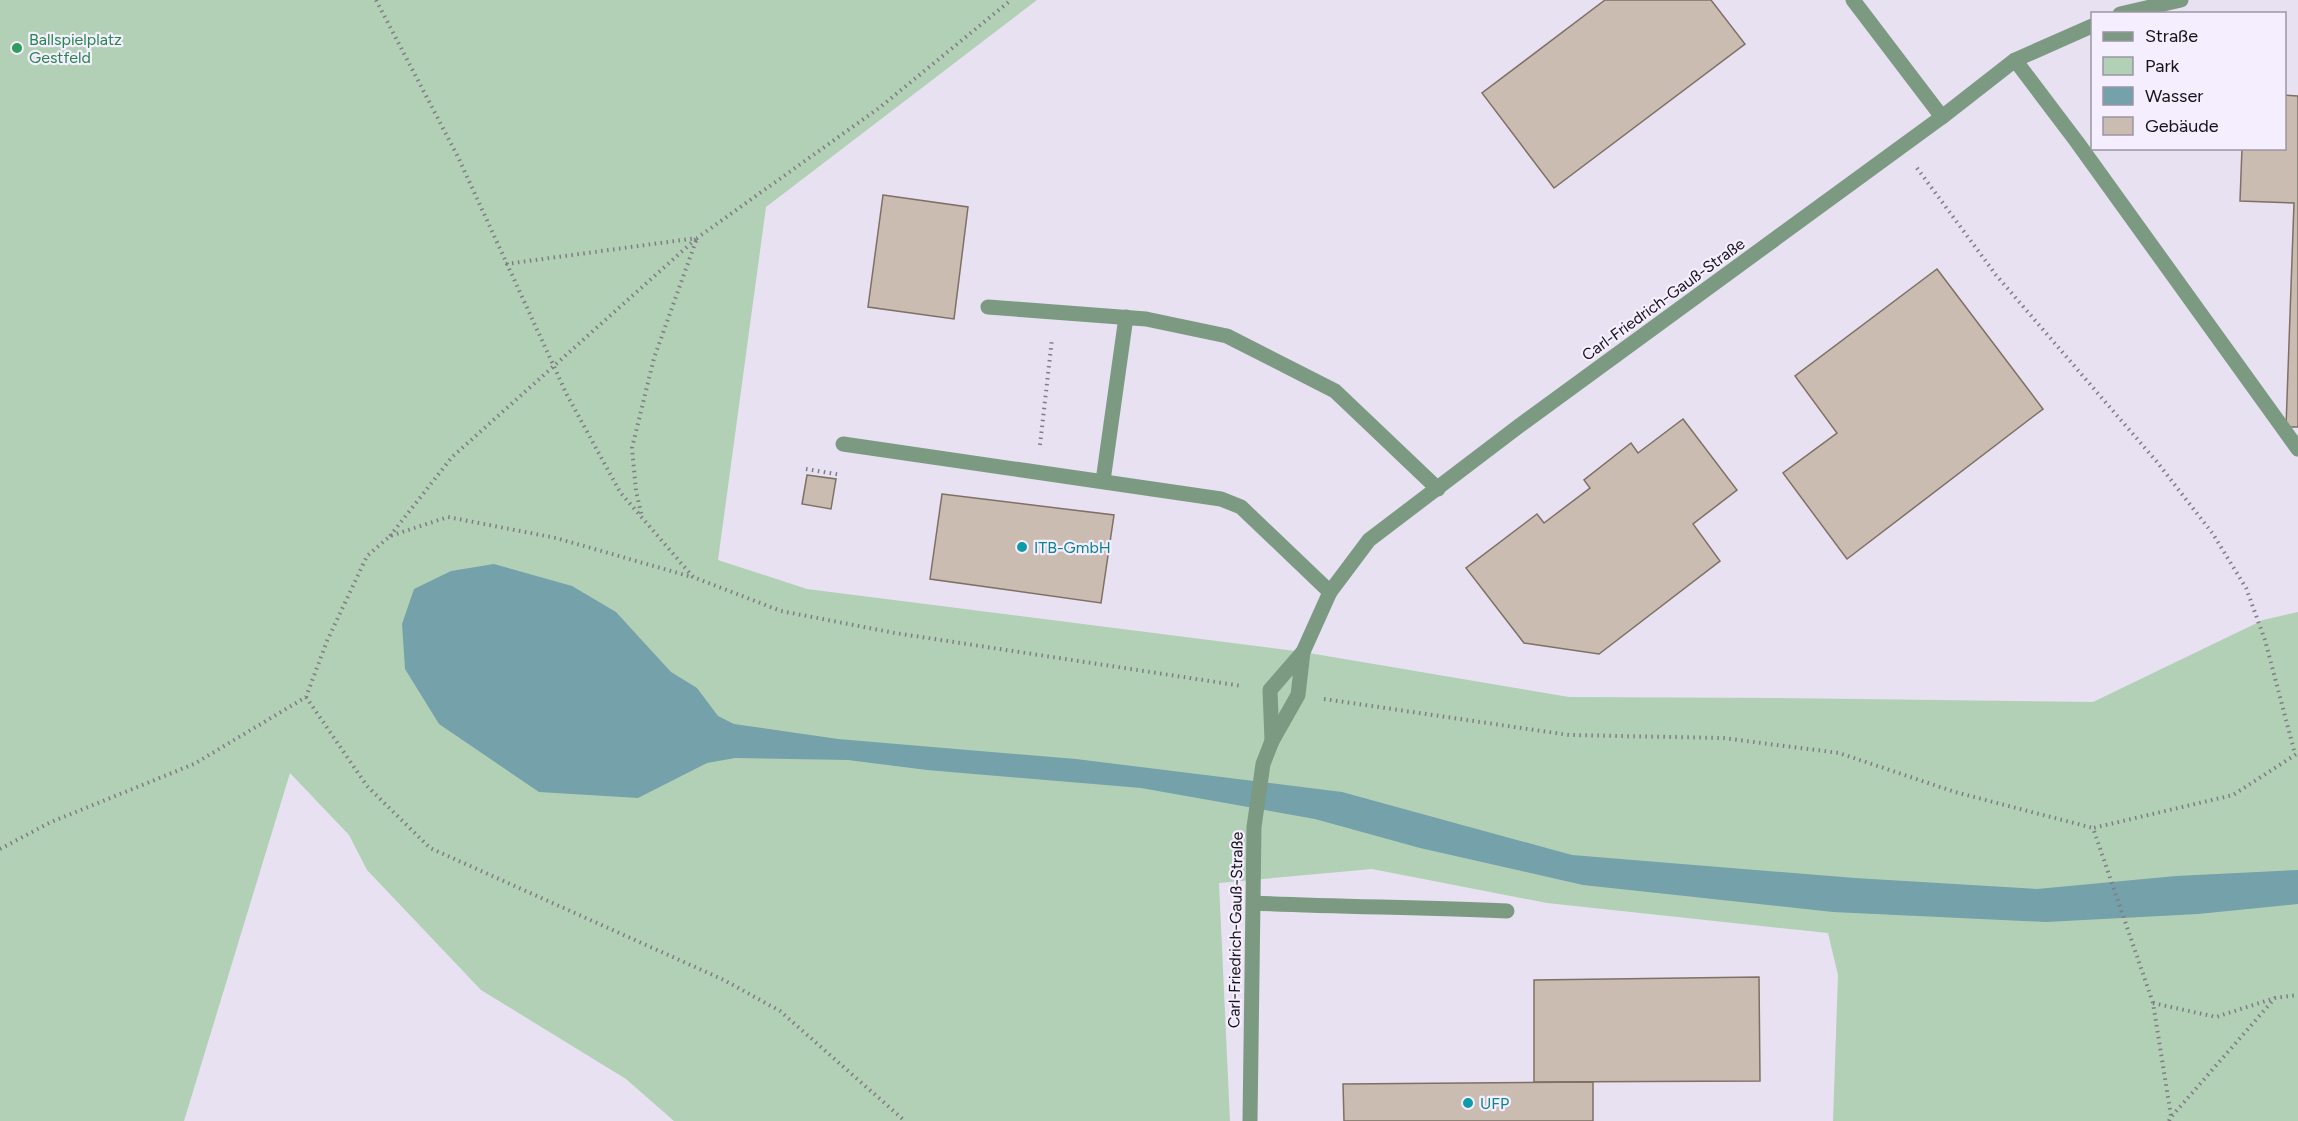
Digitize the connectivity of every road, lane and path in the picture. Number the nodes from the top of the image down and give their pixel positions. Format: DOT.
graph roads {
  1 [pos="376,0"];
  2 [pos="1011,0"];
  3 [pos="1853,0"];
  4 [pos="2181,0"];
  5 [pos="2129,12"];
  6 [pos="2091,26"];
  7 [pos="2015,60"];
  8 [pos="1942,117"];
  9 [pos="1901,146"];
  10 [pos="697,238"];
  11 [pos="506,264"];
  12 [pos="988,307"];
  13 [pos="1056,311"];
  14 [pos="1126,318"];
  15 [pos="554,368"];
  16 [pos="843,444"];
  17 [pos="2298,448"];
  18 [pos="806,469"];
  19 [pos="1036,472"];
  20 [pos="838,474"];
  21 [pos="1103,482"];
  22 [pos="1438,489"];
  23 [pos="642,518"];
  24 [pos="390,536"];
  25 [pos="693,577"];
  26 [pos="1330,592"];
  27 [pos="1303,652"];
  28 [pos="1270,690"];
  29 [pos="1298,695"];
  30 [pos="306,697"];
  31 [pos="1272,741"];
  32 [pos="2296,753"];
  33 [pos="2093,828"];
  34 [pos="0,849"];
  35 [pos="1254,903"];
  36 [pos="1507,911"];
  37 [pos="2298,995"];
  38 [pos="2275,998"];
  39 [pos="2153,1003"];
  40 [pos="2170,1119"];
  41 [pos="905,1121"];
  42 [pos="1250,1121"];
  1 -- 11 [label="path"];
  2 -- 10 [label="path"];
  3 -- 8 [label="street"];
  4 -- 5 [label="street"];
  6 -- 7 [label="street, Carl-Friedrich-Gauß-Straße"];
  7 -- 8 [label="street, Carl-Friedrich-Gauß-Straße"];
  7 -- 17 [label="street"];
  8 -- 9 [label="street, Carl-Friedrich-Gauß-Straße"];
  9 -- 22 [label="street, Carl-Friedrich-Gauß-Straße"];
  9 -- 32 [label="path"];
  10 -- 11 [label="path"];
  10 -- 15 [label="path"];
  10 -- 23 [label="path"];
  11 -- 15 [label="path"];
  12 -- 13 [label="street"];
  13 -- 14 [label="street"];
  13 -- 19 [label="path"];
  14 -- 21 [label="street"];
  14 -- 22 [label="street"];
  15 -- 23 [label="path"];
  15 -- 24 [label="path"];
  16 -- 19 [label="street"];
  18 -- 20 [label="path"];
  19 -- 21 [label="street"];
  21 -- 26 [label="street"];
  22 -- 26 [label="street, Carl-Friedrich-Gauß-Straße"];
  23 -- 25 [label="path"];
  24 -- 25 [label="path"];
  24 -- 30 [label="path"];
  25 -- 28 [label="path"];
  26 -- 27 [label="street, Carl-Friedrich-Gauß-Straße"];
  27 -- 28 [label="street, Carl-Friedrich-Gauß-Straße"];
  27 -- 29 [label="street, Carl-Friedrich-Gauß-Straße"];
  28 -- 31 [label="street, Carl-Friedrich-Gauß-Straße"];
  29 -- 31 [label="street, Carl-Friedrich-Gauß-Straße"];
  29 -- 33 [label="path"];
  30 -- 34 [label="path"];
  30 -- 41 [label="path"];
  31 -- 35 [label="street, Carl-Friedrich-Gauß-Straße"];
  32 -- 33 [label="path"];
  33 -- 39 [label="path"];
  35 -- 36 [label="street"];
  35 -- 42 [label="street, Carl-Friedrich-Gauß-Straße"];
  37 -- 38 [label="path"];
  38 -- 39 [label="path"];
  38 -- 40 [label="path"];
  39 -- 40 [label="path"];
}
